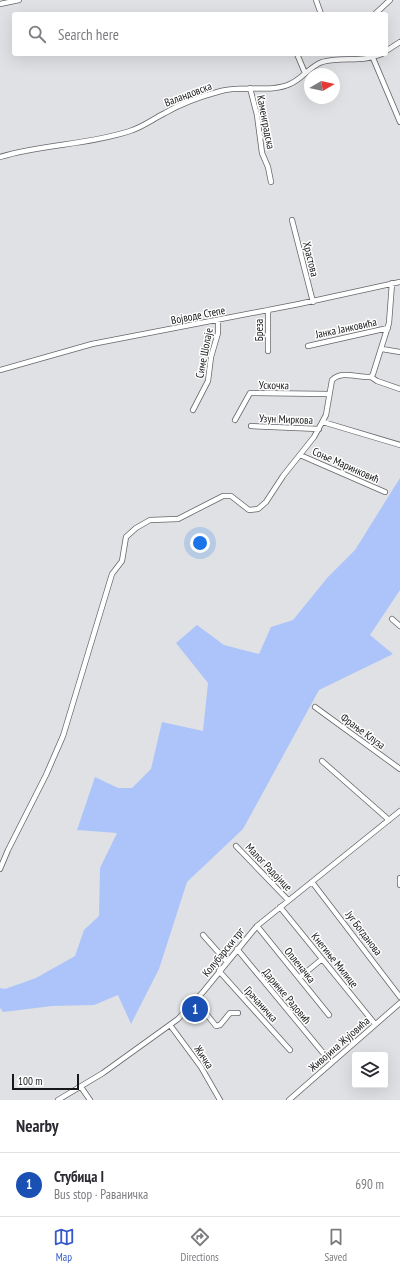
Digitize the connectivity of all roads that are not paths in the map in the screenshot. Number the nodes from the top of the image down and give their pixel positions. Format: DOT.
graph roads {
  1 [pos="19,0"];
  2 [pos="316,0"];
  3 [pos="390,0"];
  4 [pos="0,4"];
  5 [pos="320,12"];
  6 [pos="377,12"];
  7 [pos="400,42"];
  8 [pos="388,50"];
  9 [pos="298,56"];
  10 [pos="337,56"];
  11 [pos="364,56"];
  12 [pos="378,56"];
  13 [pos="373,58"];
  14 [pos="339,60"];
  15 [pos="364,60"];
  16 [pos="314,68"];
  17 [pos="304,71"];
  18 [pos="304,74"];
  19 [pos="250,88"];
  20 [pos="400,122"];
  21 [pos="0,157"];
  22 [pos="271,182"];
  23 [pos="292,220"];
  24 [pos="400,282"];
  25 [pos="392,284"];
  26 [pos="313,302"];
  27 [pos="268,310"];
  28 [pos="218,320"];
  29 [pos="388,328"];
  30 [pos="308,346"];
  31 [pos="382,349"];
  32 [pos="268,351"];
  33 [pos="400,352"];
  34 [pos="0,370"];
  35 [pos="370,377"];
  36 [pos="400,389"];
  37 [pos="329,394"];
  38 [pos="193,410"];
  39 [pos="235,420"];
  40 [pos="323,422"];
  41 [pos="251,426"];
  42 [pos="319,429"];
  43 [pos="400,445"];
  44 [pos="300,455"];
  45 [pos="385,492"];
  46 [pos="392,619"];
  47 [pos="400,626"];
  48 [pos="315,707"];
  49 [pos="322,761"];
  50 [pos="400,769"];
  51 [pos="400,810"];
  52 [pos="389,820"];
  53 [pos="236,846"];
  54 [pos="0,869"];
  55 [pos="400,878"];
  56 [pos="312,882"];
  57 [pos="400,885"];
  58 [pos="288,900"];
  59 [pos="280,907"];
  60 [pos="257,926"];
  61 [pos="203,935"];
  62 [pos="237,949"];
  63 [pos="322,959"];
  64 [pos="227,962"];
  65 [pos="219,971"];
  66 [pos="299,978"];
  67 [pos="400,997"];
  68 [pos="196,1001"];
  69 [pos="400,1003"];
  70 [pos="238,1013"];
  71 [pos="328,1015"];
  72 [pos="375,1024"];
  73 [pos="170,1025"];
  74 [pos="290,1050"];
  75 [pos="324,1054"];
  76 [pos="82,1087"];
  77 [pos="58,1100"];
  78 [pos="90,1100"];
  79 [pos="220,1100"];
  80 [pos="289,1100"];
  1 -- 4 [label="street"];
  2 -- 5 [label="street"];
  3 -- 6 [label="street"];
  7 -- 8 [label="street"];
  9 -- 17 [label="street"];
  10 -- 14 [label="street"];
  11 -- 15 [label="street"];
  12 -- 13 [label="street, Валандовска"];
  13 -- 15 [label="street, Валандовска"];
  13 -- 20 [label="street"];
  14 -- 15 [label="street, Валандовска"];
  14 -- 16 [label="street, Валандовска"];
  18 -- 19 [label="street, Валандовска"];
  19 -- 21 [label="street, Валандовска"];
  19 -- 22 [label="street, Каменградска"];
  23 -- 26 [label="street, Храстова"];
  24 -- 25 [label="street, Војводе Степе"];
  25 -- 26 [label="street, Војводе Степе"];
  25 -- 29 [label="street"];
  26 -- 27 [label="street, Војводе Степе"];
  27 -- 28 [label="street, Војводе Степе"];
  27 -- 32 [label="street, Бреза"];
  28 -- 34 [label="street, Војводе Степе"];
  28 -- 38 [label="street, Симе Шолаје"];
  29 -- 30 [label="street, Јанка Јанковића"];
  29 -- 31 [label="street"];
  31 -- 33 [label="street"];
  31 -- 35 [label="street"];
  35 -- 36 [label="street"];
  35 -- 37 [label="street"];
  37 -- 39 [label="street, Ускочка"];
  37 -- 40 [label="street"];
  40 -- 42 [label="street"];
  40 -- 43 [label="street"];
  41 -- 42 [label="street, Узун Миркова"];
  42 -- 44 [label="street"];
  44 -- 45 [label="street, Соње Маринковић"];
  44 -- 54 [label="street"];
  46 -- 47 [label="street"];
  48 -- 50 [label="street, Фрање Клуза"];
  49 -- 52 [label="street"];
  51 -- 52 [label="street, Колубарски трг"];
  52 -- 56 [label="street, Колубарски трг"];
  53 -- 58 [label="street, Малог Радојице"];
  55 -- 57 [label="street"];
  56 -- 58 [label="street, Колубарски трг"];
  56 -- 67 [label="street, Југ Богданова"];
  58 -- 59 [label="street, Колубарски трг"];
  59 -- 60 [label="street, Колубарски трг"];
  59 -- 63 [label="street, Кнегиње Милице"];
  60 -- 62 [label="street, Колубарски трг"];
  60 -- 66 [label="street, Опленачка"];
  61 -- 64 [label="street"];
  62 -- 64 [label="street, Колубарски трг"];
  62 -- 75 [label="street, Даринке Радовић"];
  63 -- 66 [label="street"];
  63 -- 72 [label="street, Кнегиње Милице"];
  64 -- 65 [label="street, Колубарски трг"];
  65 -- 68 [label="street, Колубарски трг"];
  65 -- 74 [label="street, Грачаничка"];
  66 -- 71 [label="street, Опленачка"];
  68 -- 70 [label="street"];
  68 -- 73 [label="street, Колубарски трг"];
  69 -- 72 [label="street, Живојина Жујовића"];
  72 -- 80 [label="street, Живојина Жујовића"];
  73 -- 76 [label="street, Колубарски трг"];
  73 -- 79 [label="street, Жичка"];
  76 -- 77 [label="street, Колубарски трг"];
  76 -- 78 [label="street"];
}
